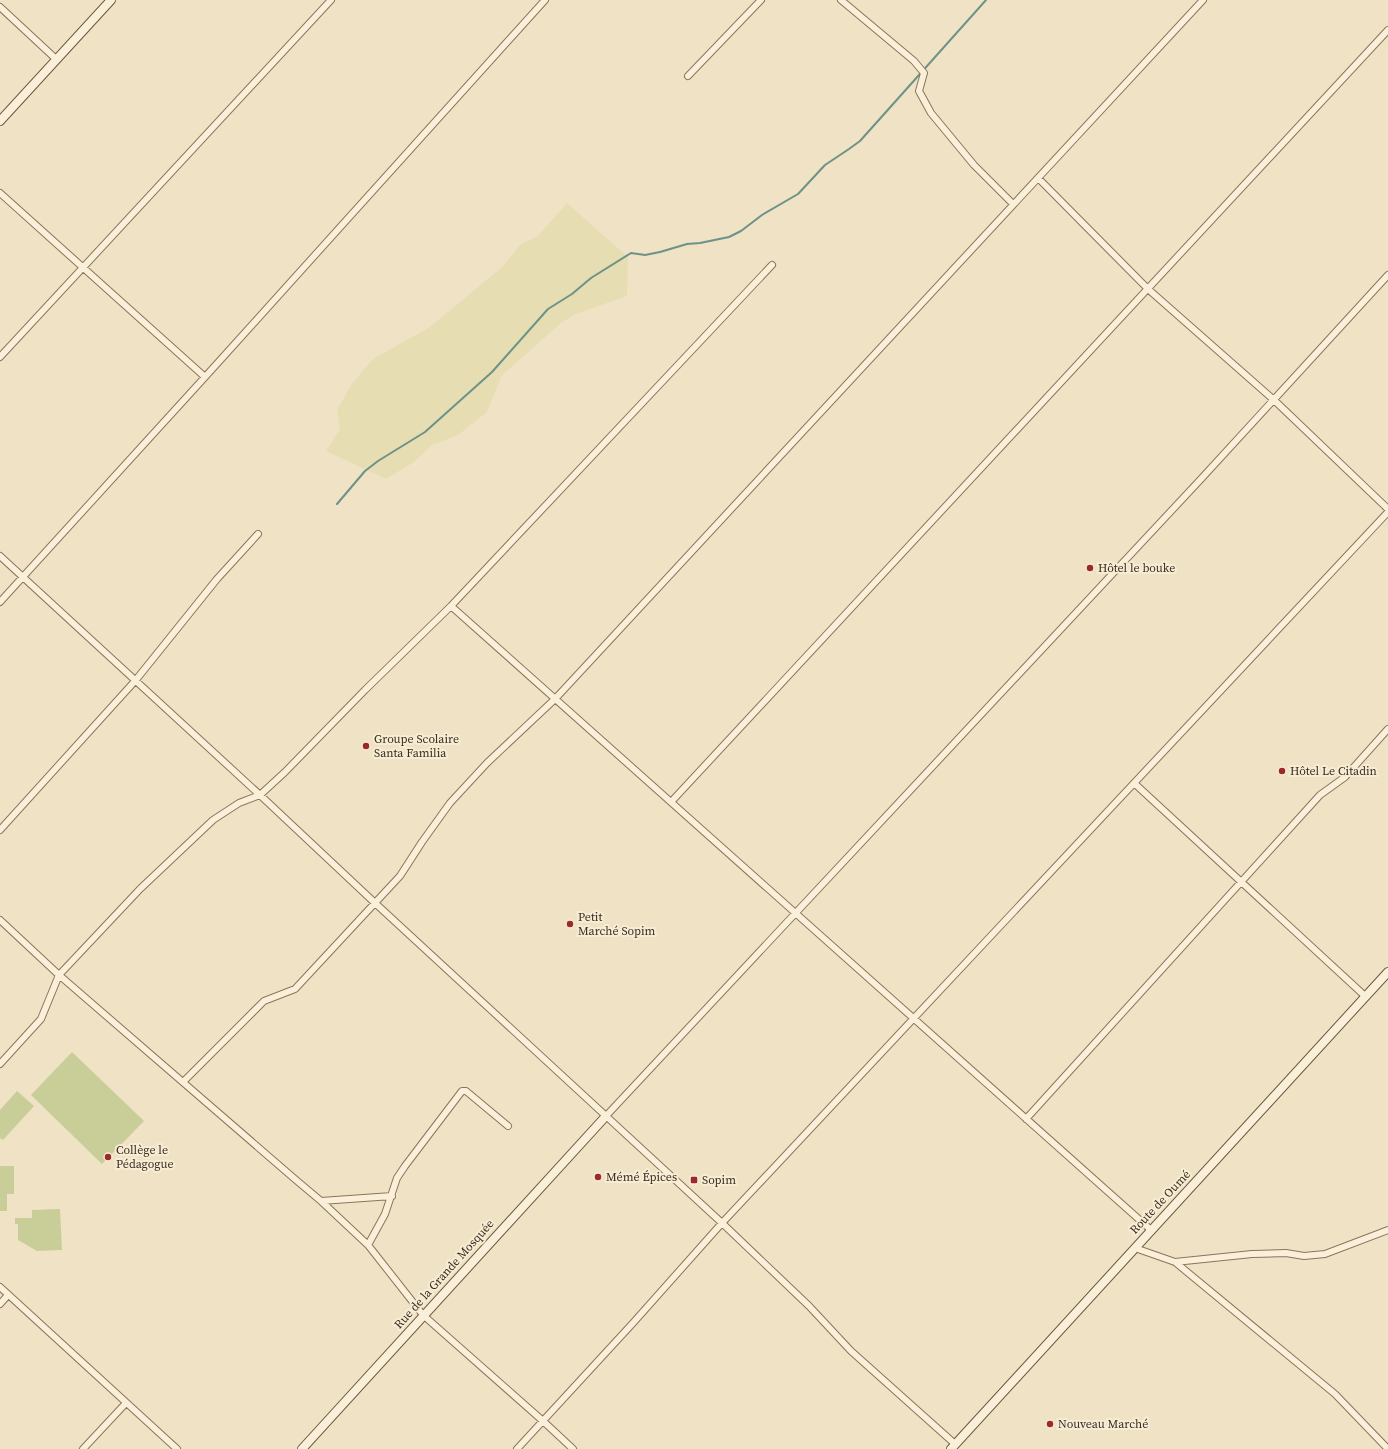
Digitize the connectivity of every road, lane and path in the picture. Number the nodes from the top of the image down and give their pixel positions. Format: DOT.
graph roads {
  1 [pos="111,0"];
  2 [pos="331,0"];
  3 [pos="546,0"];
  4 [pos="761,0"];
  5 [pos="842,0"];
  6 [pos="1203,0"];
  7 [pos="0,8"];
  8 [pos="1388,30"];
  9 [pos="56,59"];
  10 [pos="688,76"];
  11 [pos="0,121"];
  12 [pos="1038,178"];
  13 [pos="0,193"];
  14 [pos="1013,204"];
  15 [pos="772,265"];
  16 [pos="83,268"];
  17 [pos="1388,275"];
  18 [pos="1148,289"];
  19 [pos="0,357"];
  20 [pos="205,377"];
  21 [pos="1274,400"];
  22 [pos="1388,509"];
  23 [pos="1388,512"];
  24 [pos="258,534"];
  25 [pos="0,556"];
  26 [pos="22,578"];
  27 [pos="0,602"];
  28 [pos="451,606"];
  29 [pos="135,681"];
  30 [pos="555,699"];
  31 [pos="1388,729"];
  32 [pos="1134,783"];
  33 [pos="260,795"];
  34 [pos="671,802"];
  35 [pos="0,830"];
  36 [pos="1241,882"];
  37 [pos="375,903"];
  38 [pos="795,913"];
  39 [pos="0,920"];
  40 [pos="1388,972"];
  41 [pos="59,975"];
  42 [pos="1365,996"];
  43 [pos="913,1018"];
  44 [pos="0,1064"];
  45 [pos="183,1082"];
  46 [pos="606,1116"];
  47 [pos="1026,1119"];
  48 [pos="508,1126"];
  49 [pos="392,1196"];
  50 [pos="321,1201"];
  51 [pos="722,1223"];
  52 [pos="1151,1230"];
  53 [pos="1388,1230"];
  54 [pos="368,1245"];
  55 [pos="1135,1248"];
  56 [pos="1175,1262"];
  57 [pos="0,1287"];
  58 [pos="8,1295"];
  59 [pos="0,1304"];
  60 [pos="423,1315"];
  61 [pos="126,1403"];
  62 [pos="543,1421"];
  63 [pos="953,1446"];
  64 [pos="83,1449"];
  65 [pos="178,1449"];
  66 [pos="302,1449"];
  67 [pos="517,1449"];
  68 [pos="573,1449"];
  69 [pos="1388,1449"];
  1 -- 9 [label="street"];
  2 -- 16 [label="street"];
  3 -- 20 [label="street"];
  4 -- 10 [label="street"];
  5 -- 14 [label="street"];
  6 -- 12 [label="street"];
  7 -- 9 [label="street"];
  8 -- 18 [label="street"];
  9 -- 11 [label="street"];
  12 -- 14 [label="street"];
  12 -- 18 [label="street"];
  13 -- 16 [label="street"];
  14 -- 30 [label="street"];
  15 -- 28 [label="street"];
  16 -- 19 [label="street"];
  16 -- 20 [label="street"];
  17 -- 21 [label="street"];
  18 -- 21 [label="street"];
  18 -- 34 [label="street"];
  20 -- 26 [label="street"];
  21 -- 22 [label="street"];
  21 -- 38 [label="street"];
  23 -- 32 [label="street"];
  24 -- 29 [label="street"];
  25 -- 26 [label="street"];
  26 -- 27 [label="street"];
  26 -- 29 [label="street"];
  28 -- 30 [label="street"];
  28 -- 33 [label="street"];
  29 -- 33 [label="street"];
  29 -- 35 [label="street"];
  30 -- 34 [label="street"];
  30 -- 37 [label="street"];
  31 -- 36 [label="street"];
  32 -- 36 [label="street"];
  32 -- 43 [label="street"];
  33 -- 37 [label="street"];
  33 -- 41 [label="street"];
  34 -- 38 [label="street"];
  36 -- 42 [label="street"];
  36 -- 47 [label="street"];
  37 -- 45 [label="street"];
  37 -- 46 [label="street"];
  38 -- 43 [label="street"];
  38 -- 46 [label="street"];
  39 -- 41 [label="street"];
  40 -- 42 [label="street, Route de Oumé"];
  41 -- 44 [label="street"];
  41 -- 45 [label="street"];
  42 -- 52 [label="street, Route de Oumé"];
  43 -- 47 [label="street"];
  43 -- 51 [label="street"];
  45 -- 50 [label="street"];
  46 -- 51 [label="street"];
  46 -- 60 [label="street, Rue de la Grande Mosquée"];
  47 -- 52 [label="street"];
  48 -- 49 [label="street"];
  49 -- 50 [label="street"];
  49 -- 54 [label="street"];
  50 -- 54 [label="street"];
  51 -- 62 [label="street"];
  51 -- 63 [label="street"];
  52 -- 55 [label="street, Route de Oumé"];
  53 -- 56 [label="street"];
  54 -- 60 [label="street"];
  55 -- 56 [label="street"];
  55 -- 63 [label="street, Route de Oumé"];
  56 -- 69 [label="street"];
  57 -- 58 [label="street"];
  58 -- 59 [label="street"];
  58 -- 61 [label="street"];
  60 -- 62 [label="street"];
  60 -- 66 [label="street, Rue de la Grande Mosquée"];
  61 -- 64 [label="street"];
  61 -- 65 [label="street"];
  62 -- 67 [label="street"];
  62 -- 68 [label="street"];
}
